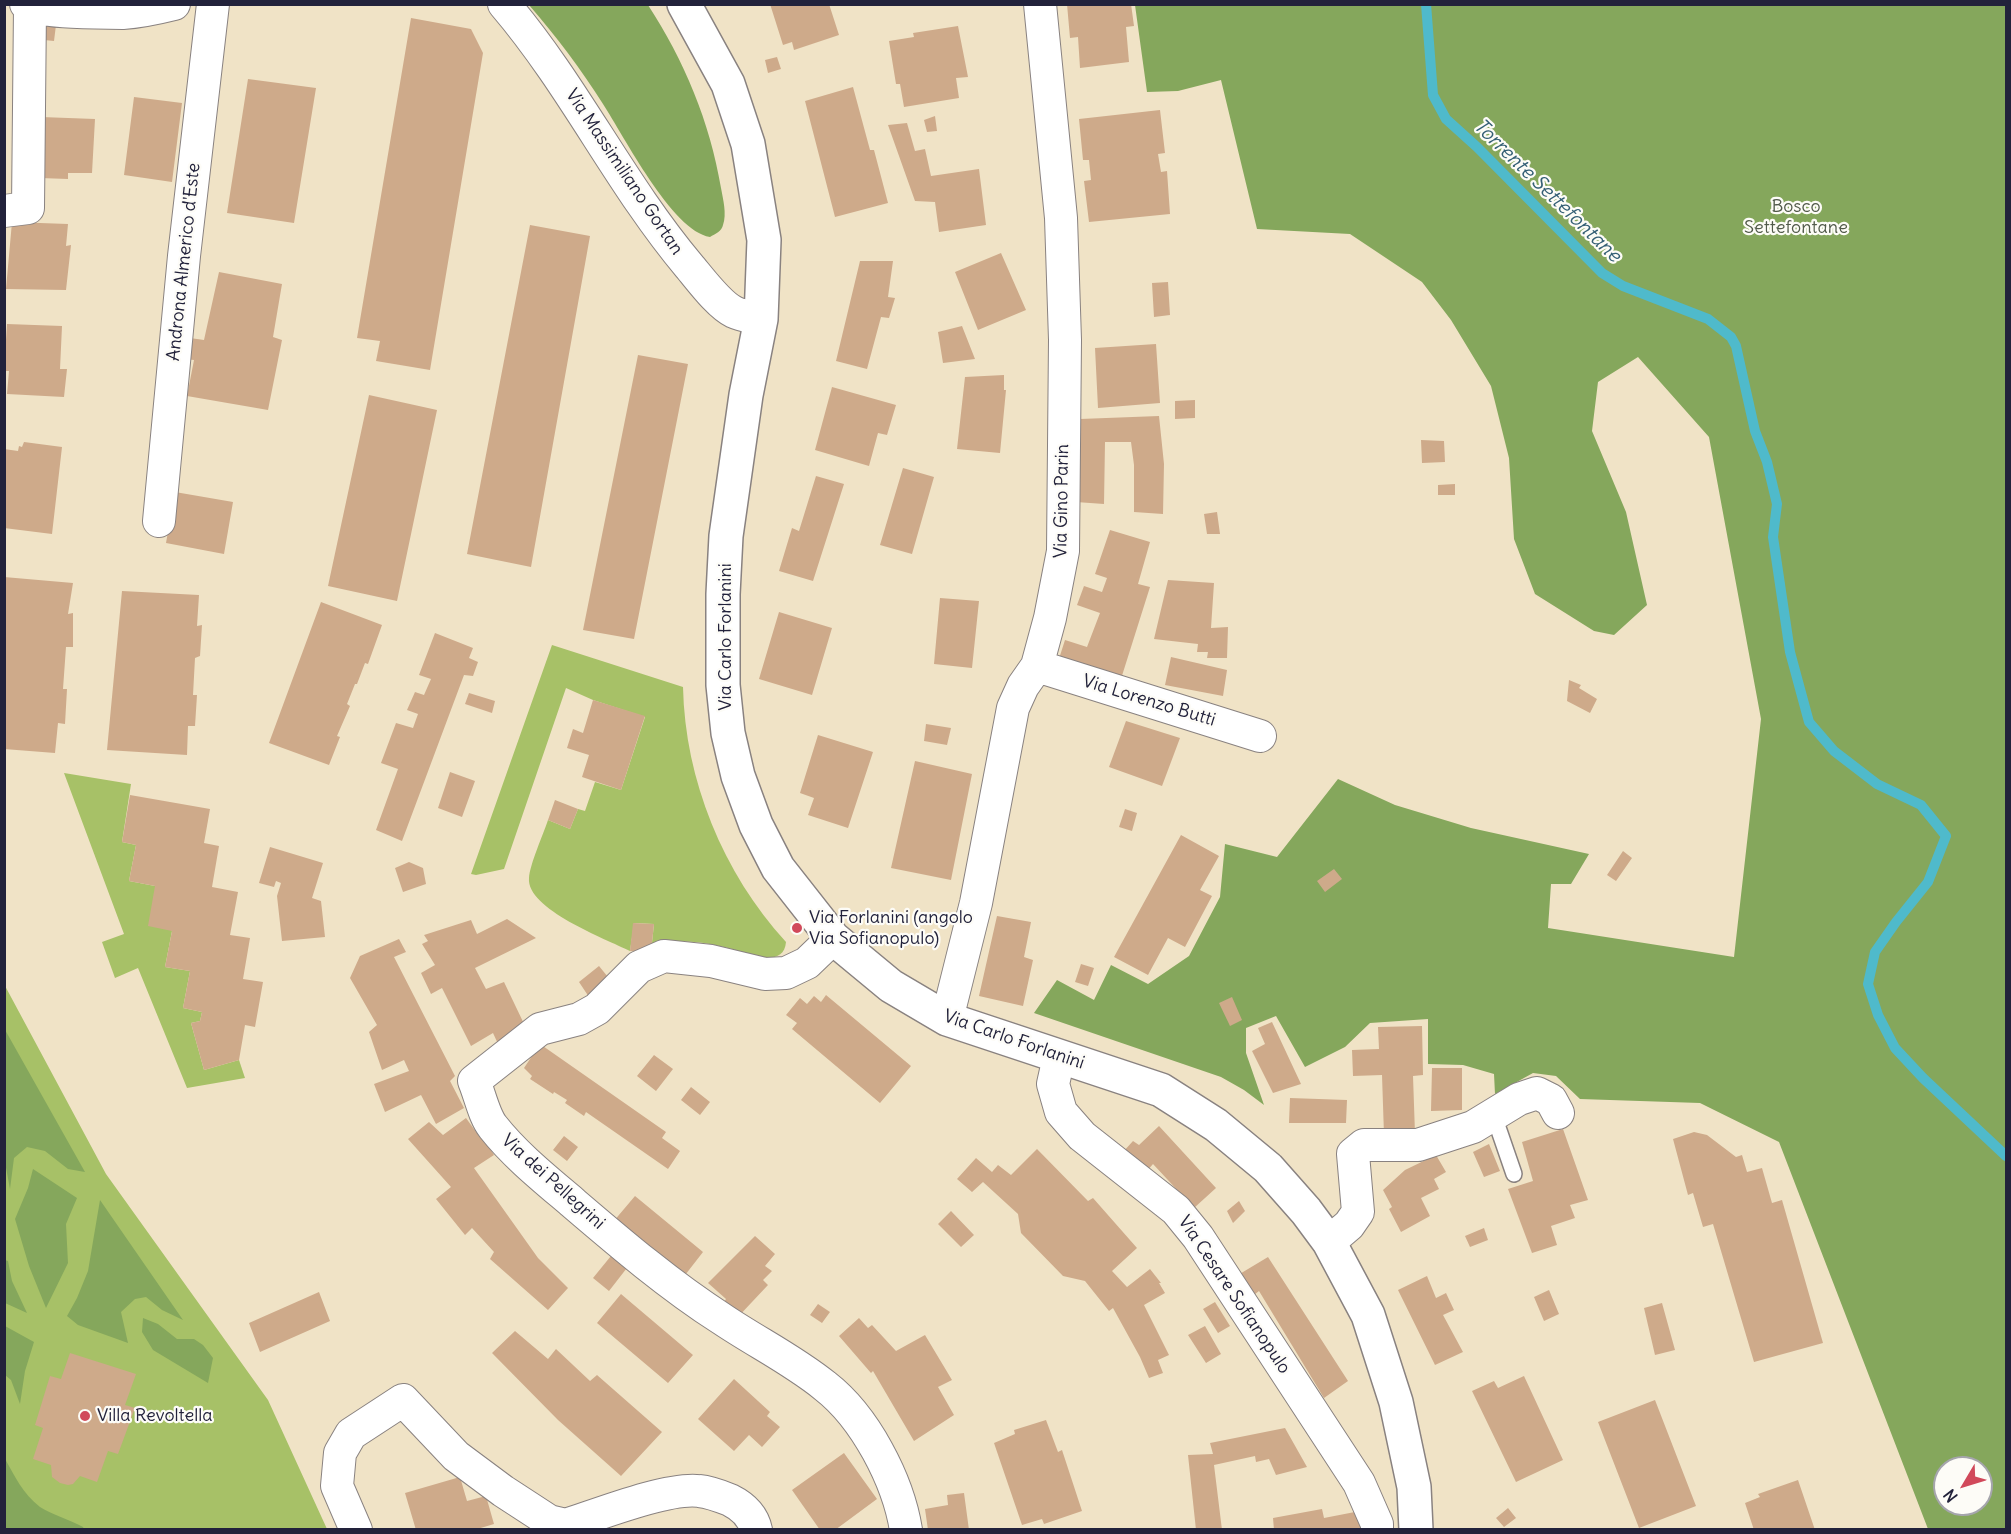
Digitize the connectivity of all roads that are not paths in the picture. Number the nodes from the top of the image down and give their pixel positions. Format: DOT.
graph roads {
  1 [pos="174,4"];
  2 [pos="213,4"];
  3 [pos="504,4"];
  4 [pos="684,4"];
  5 [pos="1040,4"];
  6 [pos="28,6"];
  7 [pos="4,211"];
  8 [pos="761,318"];
  9 [pos="159,521"];
  10 [pos="1037,666"];
  11 [pos="1260,736"];
  12 [pos="833,938"];
  13 [pos="947,1019"];
  14 [pos="1059,1057"];
  15 [pos="1493,1113"];
  16 [pos="1558,1113"];
  17 [pos="1514,1173"];
  18 [pos="1329,1242"];
  19 [pos="356,1530"];
  20 [pos="756,1530"];
  21 [pos="906,1530"];
  22 [pos="1377,1530"];
  23 [pos="1416,1530"];
  1 -- 6 [label="street"];
  2 -- 9 [label="street, Androna Almerico d'Este"];
  3 -- 8 [label="street, Via Massimiliano Gortan"];
  4 -- 8 [label="main road, Via Carlo Forlanini"];
  5 -- 10 [label="street, Via Gino Parin"];
  6 -- 7 [label="street"];
  8 -- 12 [label="main road, Via Carlo Forlanini"];
  10 -- 11 [label="street, Via Lorenzo Butti"];
  10 -- 13 [label="street, Via Gino Parin"];
  12 -- 13 [label="main road, Via Carlo Forlanini"];
  12 -- 21 [label="street, Via dei Pellegrini"];
  13 -- 14 [label="main road, Via Carlo Forlanini"];
  14 -- 18 [label="main road, Via Carlo Forlanini"];
  14 -- 22 [label="street, Via Cesare Sofianopulo"];
  15 -- 16 [label="street"];
  15 -- 17 [label="lane"];
  15 -- 18 [label="street"];
  18 -- 23 [label="main road, Via Carlo Forlanini"];
  19 -- 20 [label="street"];
}
